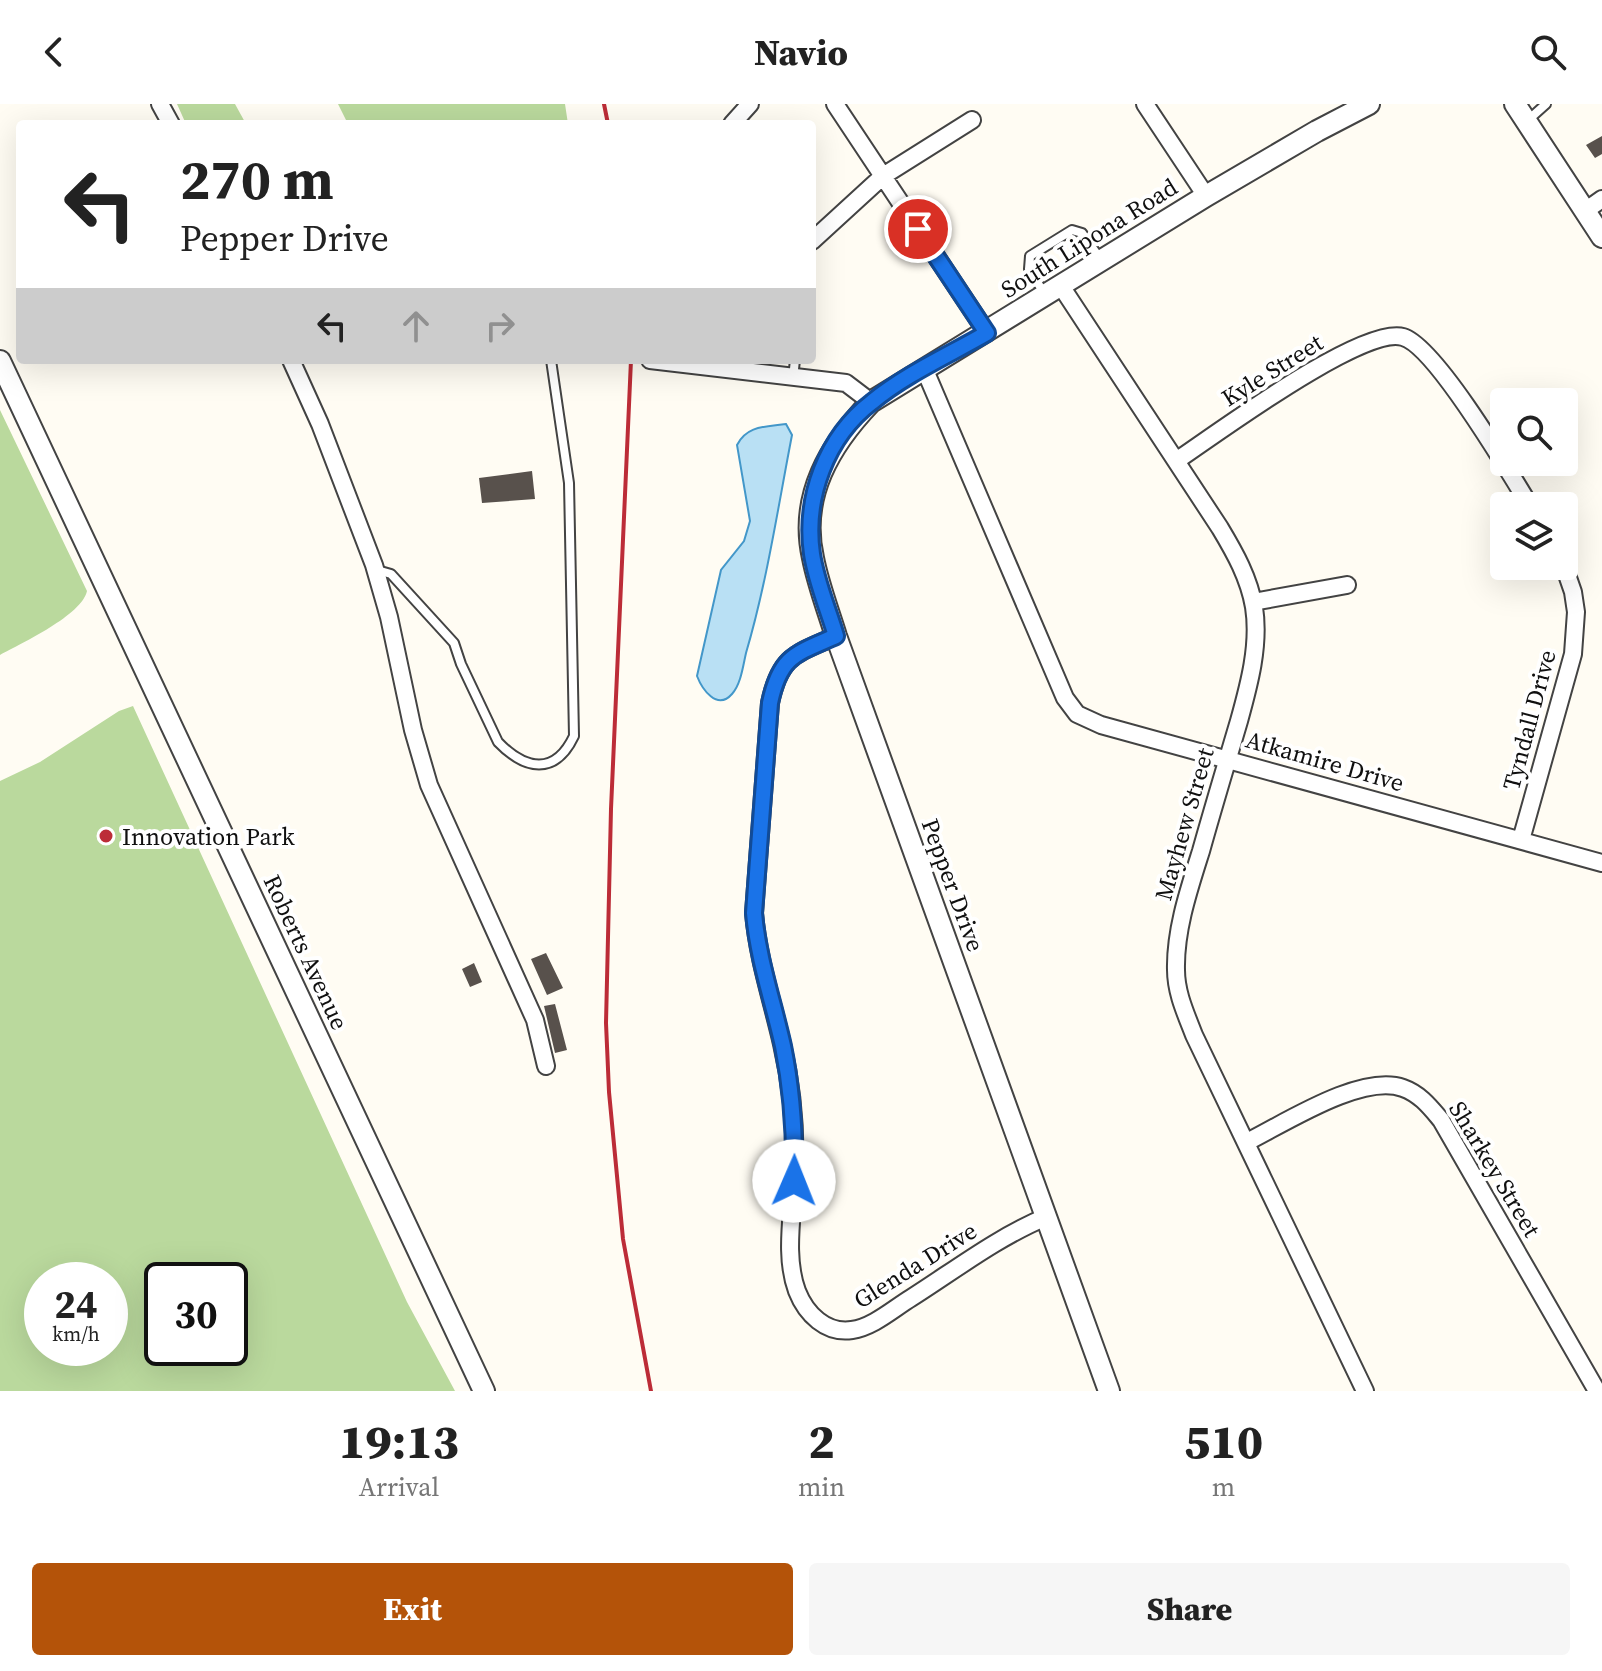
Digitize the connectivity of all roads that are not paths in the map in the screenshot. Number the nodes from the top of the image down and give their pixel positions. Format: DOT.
graph roads {
  1 [pos="750,104"];
  2 [pos="835,104"];
  3 [pos="1145,104"];
  4 [pos="1369,104"];
  5 [pos="1515,104"];
  6 [pos="1546,104"];
  7 [pos="736,120"];
  8 [pos="972,120"];
  9 [pos="1526,122"];
  10 [pos="883,176"];
  11 [pos="1206,196"];
  12 [pos="1593,205"];
  13 [pos="816,237"];
  14 [pos="1602,237"];
  15 [pos="1101,261"];
  16 [pos="1053,291"];
  17 [pos="987,333"];
  18 [pos="0,361"];
  19 [pos="293,364"];
  20 [pos="552,364"];
  21 [pos="795,364"];
  22 [pos="718,365"];
  23 [pos="748,366"];
  24 [pos="924,368"];
  25 [pos="793,378"];
  26 [pos="871,402"];
  27 [pos="1176,461"];
  28 [pos="1521,492"];
  29 [pos="375,569"];
  30 [pos="1569,580"];
  31 [pos="1347,585"];
  32 [pos="1253,602"];
  33 [pos="836,636"];
  34 [pos="1228,759"];
  35 [pos="1521,840"];
  36 [pos="1602,863"];
  37 [pos="546,1066"];
  38 [pos="1247,1142"];
  39 [pos="1046,1217"];
  40 [pos="484,1391"];
  41 [pos="1109,1391"];
  42 [pos="1365,1391"];
  43 [pos="1597,1391"];
  1 -- 7 [label="street"];
  2 -- 10 [label="street"];
  3 -- 11 [label="street"];
  4 -- 11 [label="street, South Lipona Road"];
  5 -- 9 [label="street"];
  6 -- 9 [label="lane"];
  8 -- 10 [label="street"];
  9 -- 12 [label="street"];
  10 -- 13 [label="street"];
  10 -- 17 [label="street"];
  11 -- 15 [label="street, South Lipona Road"];
  12 -- 14 [label="street"];
  15 -- 16 [label="street, South Lipona Road"];
  15 -- 16 [label="lane"];
  16 -- 17 [label="street, South Lipona Road"];
  16 -- 27 [label="street, Mayhew Street"];
  17 -- 24 [label="street, South Lipona Road"];
  18 -- 40 [label="street, Roberts Avenue"];
  19 -- 29 [label="street"];
  20 -- 29 [label="lane"];
  21 -- 25 [label="lane"];
  22 -- 23 [label="street"];
  23 -- 25 [label="street"];
  24 -- 26 [label="street, South Lipona Road"];
  24 -- 34 [label="street, Atkamire Drive"];
  25 -- 26 [label="street"];
  26 -- 33 [label="street, Pepper Drive"];
  27 -- 28 [label="street, Kyle Street"];
  27 -- 32 [label="street, Mayhew Street"];
  29 -- 37 [label="street"];
  30 -- 35 [label="street, Tyndall Drive"];
  31 -- 32 [label="street"];
  32 -- 34 [label="street, Mayhew Street"];
  33 -- 39 [label="street, Pepper Drive"];
  33 -- 39 [label="street, Glenda Drive"];
  34 -- 35 [label="street, Atkamire Drive"];
  34 -- 38 [label="street, Mayhew Street"];
  35 -- 36 [label="street, Atkamire Drive"];
  38 -- 42 [label="street, Mayhew Street"];
  38 -- 43 [label="street, Sharkey Street"];
  39 -- 41 [label="street, Pepper Drive"];
}
